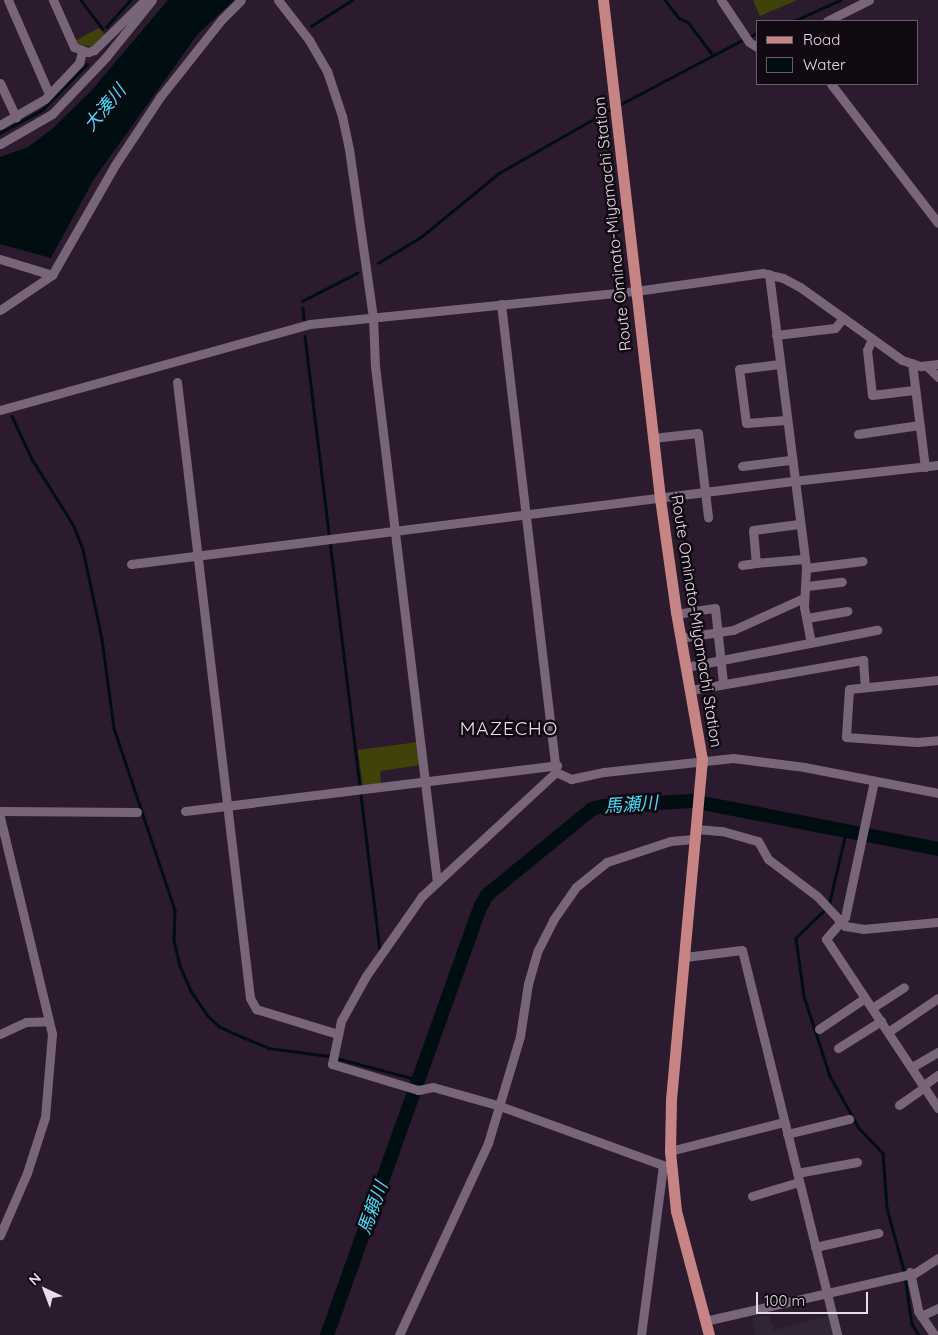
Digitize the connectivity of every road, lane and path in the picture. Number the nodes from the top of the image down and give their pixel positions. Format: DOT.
graph roads {
  1 [pos="8,0"];
  2 [pos="53,0"];
  3 [pos="145,0"];
  4 [pos="152,0"];
  5 [pos="241,0"];
  6 [pos="278,0"];
  7 [pos="602,0"];
  8 [pos="722,0"];
  9 [pos="869,0"];
  10 [pos="829,20"];
  11 [pos="750,41"];
  12 [pos="82,52"];
  13 [pos="0,82"];
  14 [pos="832,85"];
  15 [pos="49,94"];
  16 [pos="16,118"];
  17 [pos="0,125"];
  18 [pos="0,144"];
  19 [pos="938,223"];
  20 [pos="0,259"];
  21 [pos="769,274"];
  22 [pos="52,275"];
  23 [pos="636,291"];
  24 [pos="501,304"];
  25 [pos="0,310"];
  26 [pos="373,317"];
  27 [pos="843,318"];
  28 [pos="776,335"];
  29 [pos="872,339"];
  30 [pos="912,363"];
  31 [pos="780,364"];
  32 [pos="938,364"];
  33 [pos="928,367"];
  34 [pos="938,377"];
  35 [pos="177,382"];
  36 [pos="914,390"];
  37 [pos="0,410"];
  38 [pos="786,420"];
  39 [pos="919,425"];
  40 [pos="858,434"];
  41 [pos="653,438"];
  42 [pos="790,460"];
  43 [pos="742,466"];
  44 [pos="938,466"];
  45 [pos="925,467"];
  46 [pos="793,481"];
  47 [pos="704,492"];
  48 [pos="660,498"];
  49 [pos="527,514"];
  50 [pos="708,517"];
  51 [pos="799,524"];
  52 [pos="396,530"];
  53 [pos="198,554"];
  54 [pos="863,561"];
  55 [pos="756,563"];
  56 [pos="805,563"];
  57 [pos="131,564"];
  58 [pos="742,565"];
  59 [pos="842,582"];
  60 [pos="807,586"];
  61 [pos="804,598"];
  62 [pos="848,611"];
  63 [pos="676,614"];
  64 [pos="807,618"];
  65 [pos="877,630"];
  66 [pos="716,632"];
  67 [pos="680,638"];
  68 [pos="810,642"];
  69 [pos="719,660"];
  70 [pos="686,667"];
  71 [pos="938,680"];
  72 [pos="723,682"];
  73 [pos="865,687"];
  74 [pos="691,690"];
  75 [pos="938,740"];
  76 [pos="702,759"];
  77 [pos="556,768"];
  78 [pos="425,781"];
  79 [pos="874,781"];
  80 [pos="938,793"];
  81 [pos="228,806"];
  82 [pos="0,811"];
  83 [pos="185,811"];
  84 [pos="137,812"];
  85 [pos="0,817"];
  86 [pos="697,834"];
  87 [pos="437,882"];
  88 [pos="841,922"];
  89 [pos="938,922"];
  90 [pos="686,957"];
  91 [pos="904,987"];
  92 [pos="865,998"];
  93 [pos="938,998"];
  94 [pos="872,1008"];
  95 [pos="49,1021"];
  96 [pos="881,1022"];
  97 [pos="819,1029"];
  98 [pos="888,1032"];
  99 [pos="0,1034"];
  100 [pos="338,1034"];
  101 [pos="838,1048"];
  102 [pos="938,1052"];
  103 [pos="912,1067"];
  104 [pos="938,1075"];
  105 [pos="924,1086"];
  106 [pos="899,1105"];
  107 [pos="497,1106"];
  108 [pos="938,1108"];
  109 [pos="849,1118"];
  110 [pos="784,1122"];
  111 [pos="787,1134"];
  112 [pos="670,1151"];
  113 [pos="857,1162"];
  114 [pos="667,1167"];
  115 [pos="798,1178"];
  116 [pos="752,1196"];
  117 [pos="878,1233"];
  118 [pos="0,1235"];
  119 [pos="815,1247"];
  120 [pos="938,1258"];
  121 [pos="910,1272"];
  122 [pos="826,1292"];
  123 [pos="938,1308"];
  124 [pos="921,1316"];
  125 [pos="705,1321"];
  126 [pos="400,1335"];
  127 [pos="641,1335"];
  128 [pos="709,1335"];
  129 [pos="837,1335"];
  130 [pos="934,1335"];
  1 -- 15 [label="street"];
  2 -- 12 [label="street"];
  3 -- 12 [label="street"];
  4 -- 18 [label="street"];
  5 -- 22 [label="street"];
  6 -- 26 [label="street"];
  7 -- 23 [label="main road, Route Ominato-Miyamachi Station"];
  8 -- 11 [label="street"];
  9 -- 10 [label="street"];
  12 -- 15 [label="street"];
  13 -- 16 [label="street"];
  14 -- 19 [label="street"];
  15 -- 16 [label="street"];
  16 -- 17 [label="street"];
  20 -- 22 [label="street"];
  21 -- 23 [label="street"];
  21 -- 27 [label="street"];
  21 -- 28 [label="street"];
  22 -- 25 [label="street"];
  23 -- 24 [label="street"];
  23 -- 41 [label="main road, Route Ominato-Miyamachi Station"];
  24 -- 26 [label="street"];
  24 -- 49 [label="street"];
  26 -- 37 [label="street"];
  26 -- 52 [label="street"];
  27 -- 28 [label="street"];
  27 -- 29 [label="street"];
  28 -- 31 [label="street"];
  29 -- 30 [label="street"];
  29 -- 36 [label="street"];
  30 -- 33 [label="street"];
  30 -- 36 [label="street"];
  31 -- 38 [label="street"];
  31 -- 38 [label="street"];
  32 -- 33 [label="street"];
  33 -- 34 [label="street"];
  35 -- 53 [label="street"];
  36 -- 39 [label="street"];
  38 -- 42 [label="street"];
  39 -- 40 [label="street"];
  39 -- 45 [label="street"];
  41 -- 47 [label="street"];
  41 -- 48 [label="main road, Route Ominato-Miyamachi Station"];
  42 -- 43 [label="street"];
  42 -- 46 [label="street"];
  44 -- 45 [label="street"];
  45 -- 46 [label="street"];
  46 -- 47 [label="street"];
  46 -- 51 [label="street"];
  47 -- 48 [label="street"];
  47 -- 50 [label="street"];
  48 -- 49 [label="street"];
  48 -- 63 [label="main road, Route Ominato-Miyamachi Station"];
  49 -- 52 [label="street"];
  49 -- 77 [label="street"];
  51 -- 55 [label="street"];
  51 -- 56 [label="street"];
  52 -- 53 [label="street"];
  52 -- 78 [label="street"];
  53 -- 57 [label="street"];
  53 -- 81 [label="street"];
  54 -- 56 [label="street"];
  55 -- 56 [label="street"];
  55 -- 58 [label="street"];
  56 -- 60 [label="street"];
  59 -- 60 [label="street"];
  60 -- 61 [label="street"];
  61 -- 64 [label="street"];
  61 -- 66 [label="street"];
  62 -- 64 [label="street"];
  63 -- 66 [label="street"];
  63 -- 67 [label="main road, Route Ominato-Miyamachi Station"];
  64 -- 68 [label="street"];
  65 -- 68 [label="street"];
  66 -- 67 [label="street"];
  66 -- 69 [label="street"];
  67 -- 70 [label="main road, Route Ominato-Miyamachi Station"];
  68 -- 69 [label="street"];
  69 -- 70 [label="street"];
  69 -- 72 [label="street"];
  70 -- 74 [label="main road, Route Ominato-Miyamachi Station"];
  71 -- 73 [label="street"];
  72 -- 73 [label="street"];
  72 -- 74 [label="street"];
  73 -- 75 [label="street"];
  74 -- 76 [label="main road, Route Ominato-Miyamachi Station"];
  76 -- 77 [label="street"];
  76 -- 79 [label="street"];
  76 -- 86 [label="main road, Route Ominato-Miyamachi Station"];
  77 -- 78 [label="street"];
  77 -- 87 [label="street"];
  78 -- 81 [label="street"];
  78 -- 87 [label="street"];
  79 -- 80 [label="street"];
  79 -- 88 [label="street"];
  81 -- 83 [label="street"];
  81 -- 100 [label="street"];
  82 -- 84 [label="street"];
  85 -- 95 [label="street"];
  86 -- 88 [label="street"];
  86 -- 90 [label="main road, Route Ominato-Miyamachi Station"];
  86 -- 107 [label="street"];
  87 -- 100 [label="street"];
  88 -- 89 [label="street"];
  88 -- 92 [label="street"];
  90 -- 110 [label="street"];
  90 -- 112 [label="main road, Route Ominato-Miyamachi Station"];
  91 -- 94 [label="street"];
  92 -- 94 [label="street"];
  92 -- 97 [label="street"];
  93 -- 98 [label="street"];
  94 -- 96 [label="street"];
  95 -- 99 [label="street"];
  95 -- 118 [label="street"];
  96 -- 98 [label="street"];
  96 -- 101 [label="street"];
  98 -- 103 [label="street"];
  100 -- 107 [label="street"];
  102 -- 103 [label="street"];
  103 -- 105 [label="street"];
  104 -- 105 [label="street"];
  105 -- 106 [label="street"];
  105 -- 108 [label="street"];
  107 -- 114 [label="street"];
  107 -- 126 [label="street"];
  109 -- 111 [label="street"];
  110 -- 111 [label="street"];
  110 -- 112 [label="street"];
  111 -- 115 [label="street"];
  112 -- 114 [label="main road, Route Ominato-Miyamachi Station"];
  113 -- 115 [label="street"];
  114 -- 125 [label="main road, Route Ominato-Miyamachi Station"];
  114 -- 127 [label="street"];
  115 -- 116 [label="street"];
  115 -- 119 [label="street"];
  117 -- 119 [label="street"];
  119 -- 122 [label="street"];
  120 -- 121 [label="street"];
  121 -- 122 [label="street"];
  121 -- 124 [label="street"];
  122 -- 125 [label="street"];
  122 -- 129 [label="street"];
  123 -- 124 [label="street"];
  124 -- 130 [label="street"];
  125 -- 128 [label="main road, Route Ominato-Miyamachi Station"];
}
